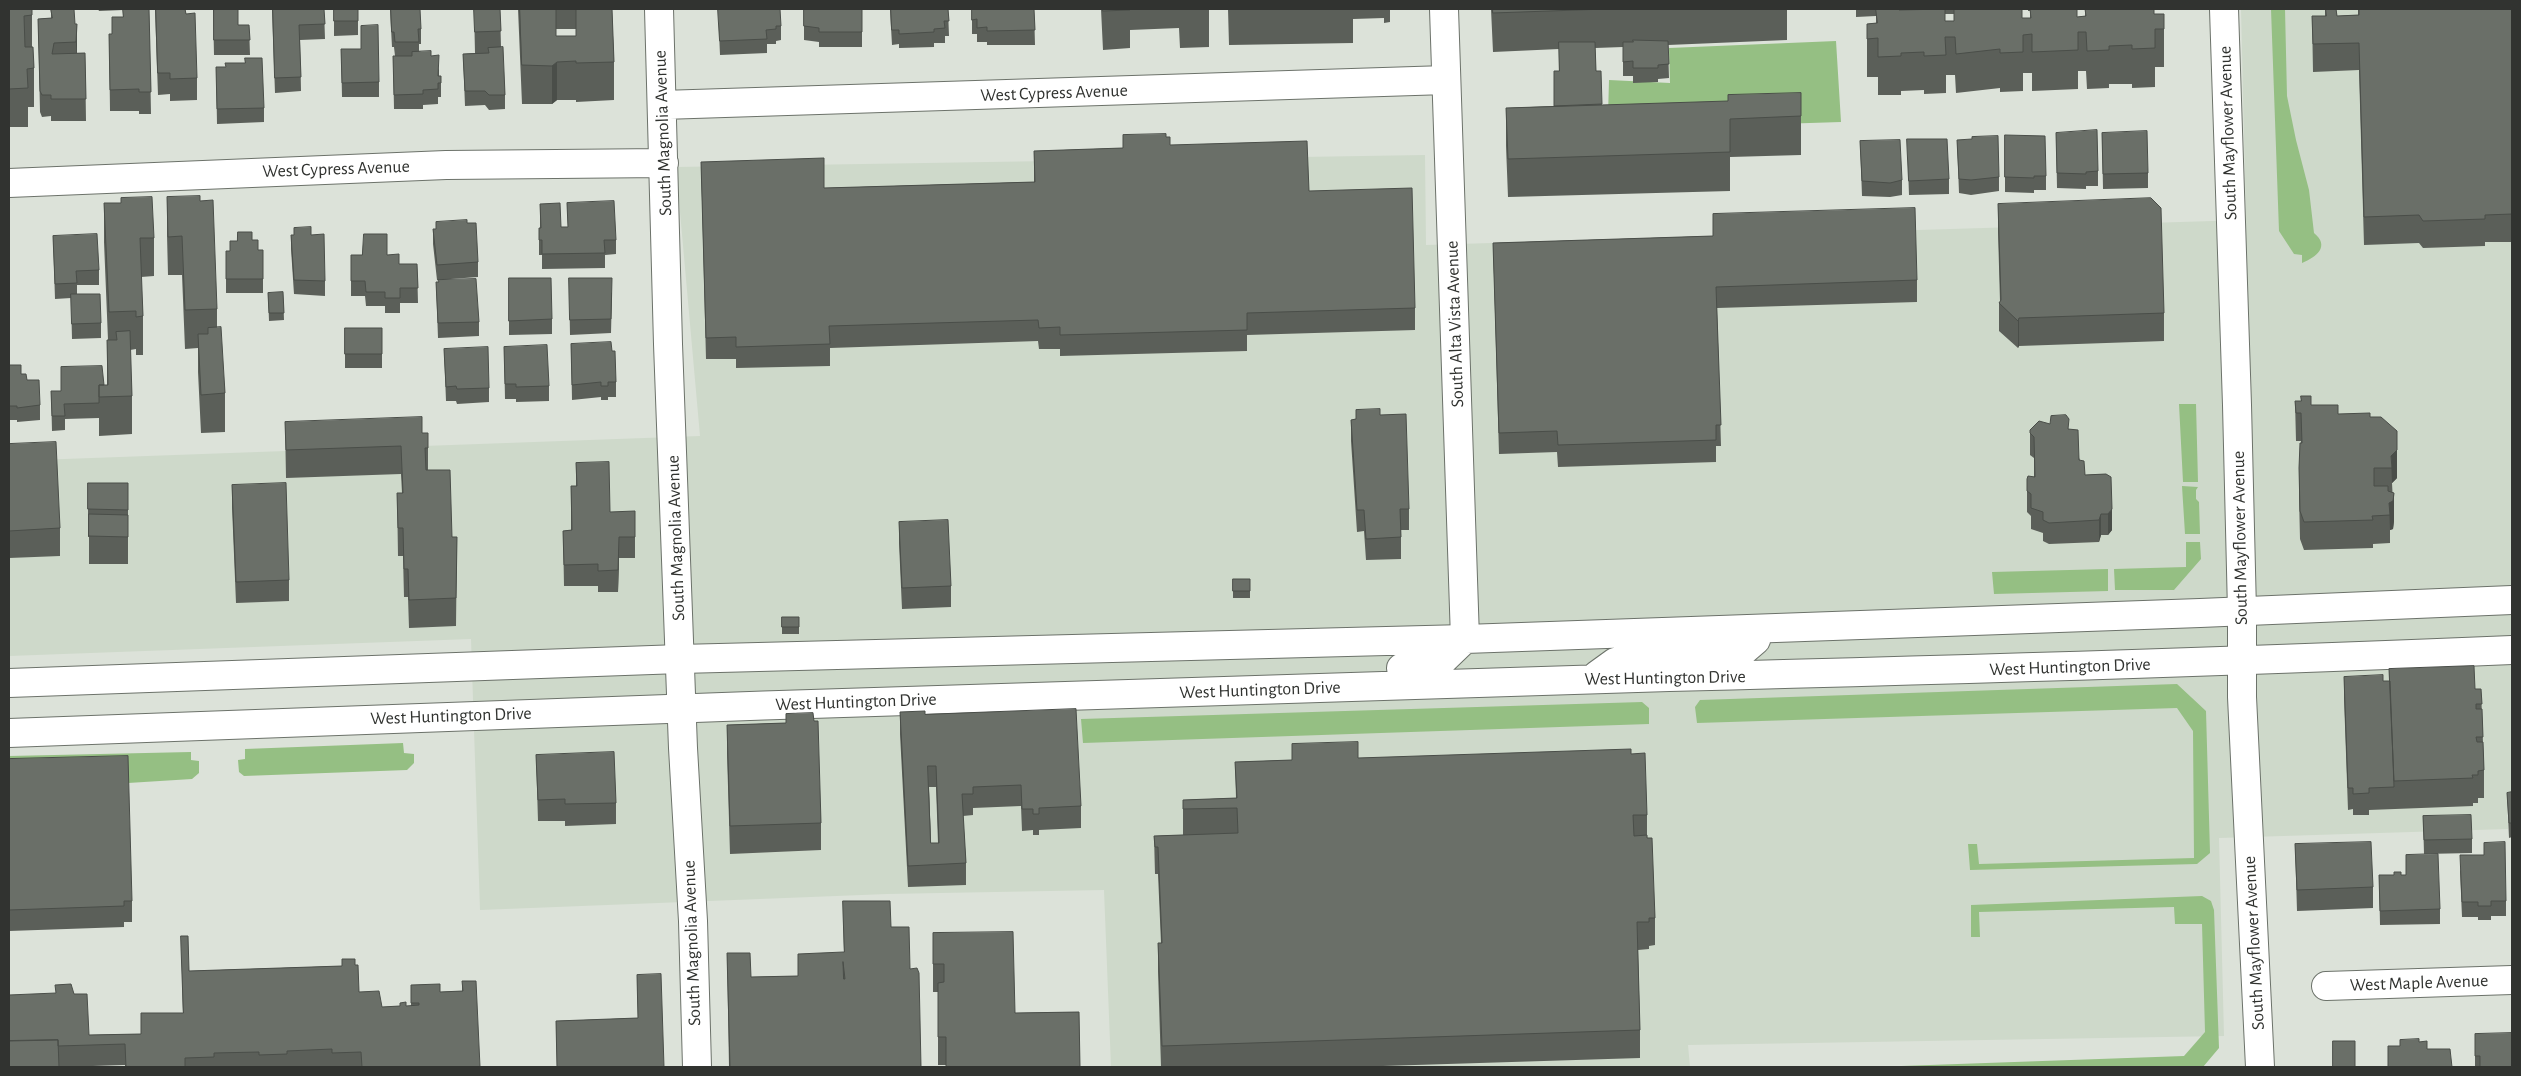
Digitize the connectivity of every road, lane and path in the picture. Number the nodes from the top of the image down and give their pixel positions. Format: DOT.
graph roads {
  1 [pos="659,9"];
  2 [pos="1444,9"];
  3 [pos="2224,9"];
  4 [pos="1446,80"];
  5 [pos="662,105"];
  6 [pos="664,163"];
  7 [pos="9,183"];
  8 [pos="2512,600"];
  9 [pos="2242,611"];
  10 [pos="1760,629"];
  11 [pos="1465,639"];
  12 [pos="2512,650"];
  13 [pos="680,659"];
  14 [pos="2242,662"];
  15 [pos="1592,679"];
  16 [pos="9,683"];
  17 [pos="1302,689"];
  18 [pos="682,707"];
  19 [pos="9,733"];
  20 [pos="2512,980"];
  21 [pos="2326,986"];
  22 [pos="697,1067"];
  23 [pos="2260,1067"];
  1 -- 5 [label="main road, South Magnolia Avenue"];
  2 -- 4 [label="main road, South Alta Vista Avenue"];
  3 -- 9 [label="main road, South Mayflower Avenue"];
  4 -- 5 [label="main road, West Cypress Avenue"];
  4 -- 11 [label="main road, South Alta Vista Avenue"];
  5 -- 6 [label="main road, South Magnolia Avenue"];
  6 -- 7 [label="main road, West Cypress Avenue"];
  6 -- 13 [label="main road, South Magnolia Avenue"];
  8 -- 9 [label="main road"];
  9 -- 10 [label="main road"];
  9 -- 14 [label="main road, South Mayflower Avenue"];
  10 -- 11 [label="main road"];
  10 -- 15 [label="main road"];
  11 -- 13 [label="main road"];
  11 -- 17 [label="main road"];
  12 -- 14 [label="main road, West Huntington Drive"];
  13 -- 16 [label="main road"];
  13 -- 18 [label="main road, South Magnolia Avenue"];
  14 -- 15 [label="main road, West Huntington Drive"];
  14 -- 23 [label="main road, South Mayflower Avenue"];
  15 -- 17 [label="main road, West Huntington Drive"];
  17 -- 18 [label="main road, West Huntington Drive"];
  18 -- 19 [label="main road, West Huntington Drive"];
  18 -- 22 [label="main road, South Magnolia Avenue"];
  20 -- 21 [label="main road, West Maple Avenue"];
}
